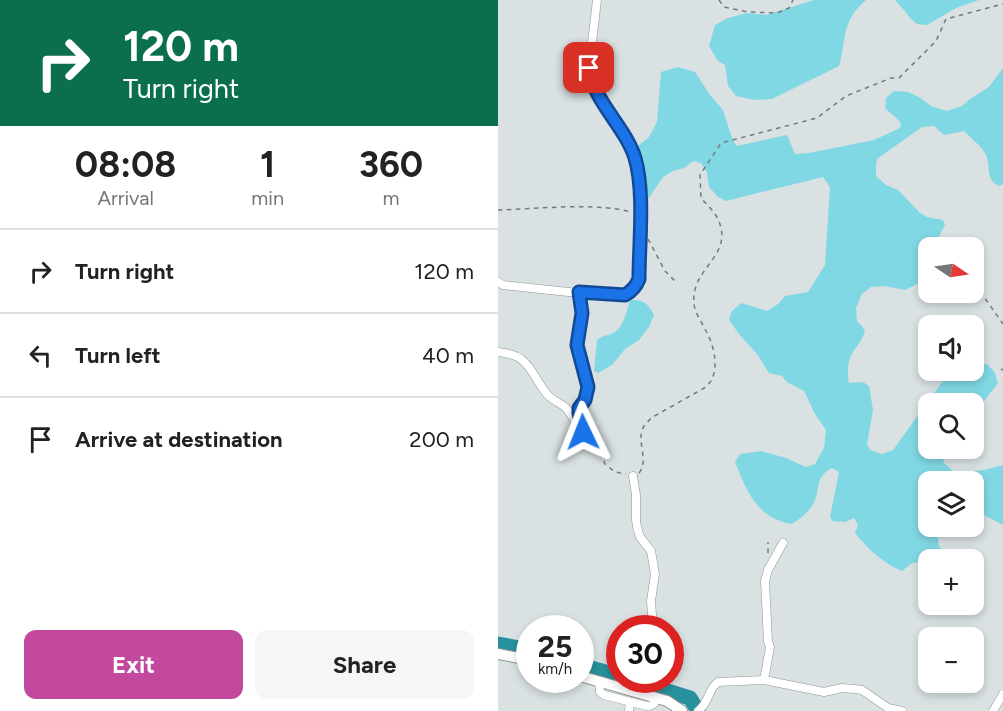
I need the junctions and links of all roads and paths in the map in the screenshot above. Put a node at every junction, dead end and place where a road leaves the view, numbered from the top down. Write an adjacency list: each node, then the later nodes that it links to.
1 (597, 0): 10 (street)
2 (719, 0): 3 (path)
3 (793, 0)
4 (1003, 4): 15 (path)
5 (498, 210): 6 (path)
6 (632, 212)
7 (647, 236): 9 (path)
8 (498, 282): 10 (street)
9 (677, 283)
10 (579, 292): 14 (street)
11 (984, 297): 12 (path)
12 (1003, 324)
13 (498, 352): 14 (street)
14 (583, 432): 15 (path)
15 (633, 476): 17 (street)
16 (783, 543): 21 (street)
17 (652, 615)
18 (498, 654): 19 (street)
19 (516, 657)
20 (594, 680): 22 (street)
21 (764, 680): 30 (street); 31 (street)
22 (599, 682): 23 (street); 27 (street)
23 (606, 683)
24 (647, 693): 26 (street)
25 (1003, 694): 32 (street)
26 (658, 698): 27 (street); 29 (street)
27 (630, 702): 28 (street)
28 (629, 711)
29 (682, 711)
30 (698, 711)
31 (902, 711)
32 (993, 711)

